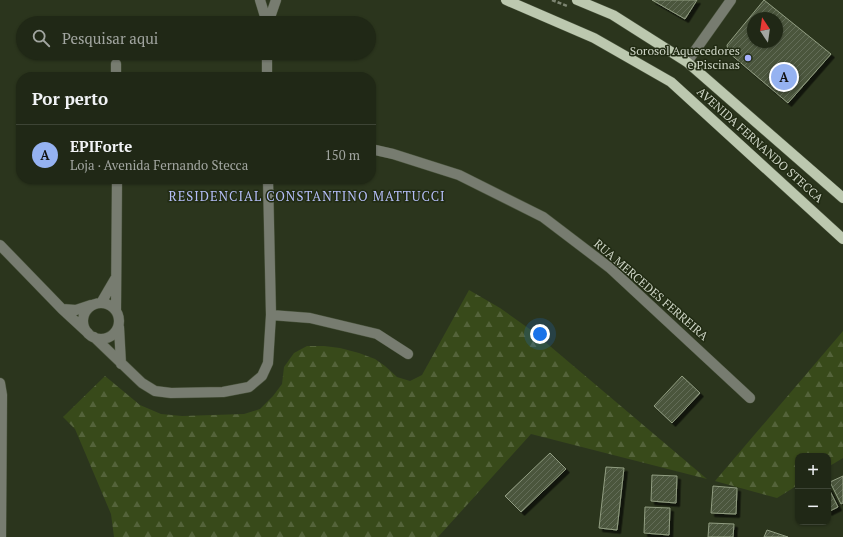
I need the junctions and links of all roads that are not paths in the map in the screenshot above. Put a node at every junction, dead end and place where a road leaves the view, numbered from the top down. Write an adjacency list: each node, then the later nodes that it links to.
1 (260, 0): 6 (street)
2 (276, 0): 7 (street)
3 (506, 0): 17 (main road, AVENIDA FERNANDO STECCA)
4 (577, 0): 9 (main road, AVENIDA FERNANDO STECCA)
5 (731, 0): 9 (street)
6 (265, 16)
7 (270, 16)
8 (267, 60): 12 (street)
9 (687, 62): 16 (main road, AVENIDA FERNANDO STECCA)
10 (116, 64): 11 (street)
11 (116, 72)
12 (267, 72)
13 (376, 150): 29 (street, RUA MERCEDES FERREIRA)
14 (117, 184): 19 (street)
15 (268, 184): 23 (street)
16 (843, 198)
17 (843, 239)
18 (0, 245): 21 (street)
19 (117, 276): 20 (street); 22 (street)
20 (97, 304): 21 (street); 22 (street); 25 (street)
21 (62, 310): 25 (street)
22 (116, 310): 24 (street)
23 (271, 315): 26 (street); 27 (street)
24 (119, 326): 25 (street); 27 (street)
25 (91, 335): 27 (street)
26 (408, 354)
27 (122, 364)
28 (0, 383): 30 (street)
29 (750, 398)
30 (1, 537)

